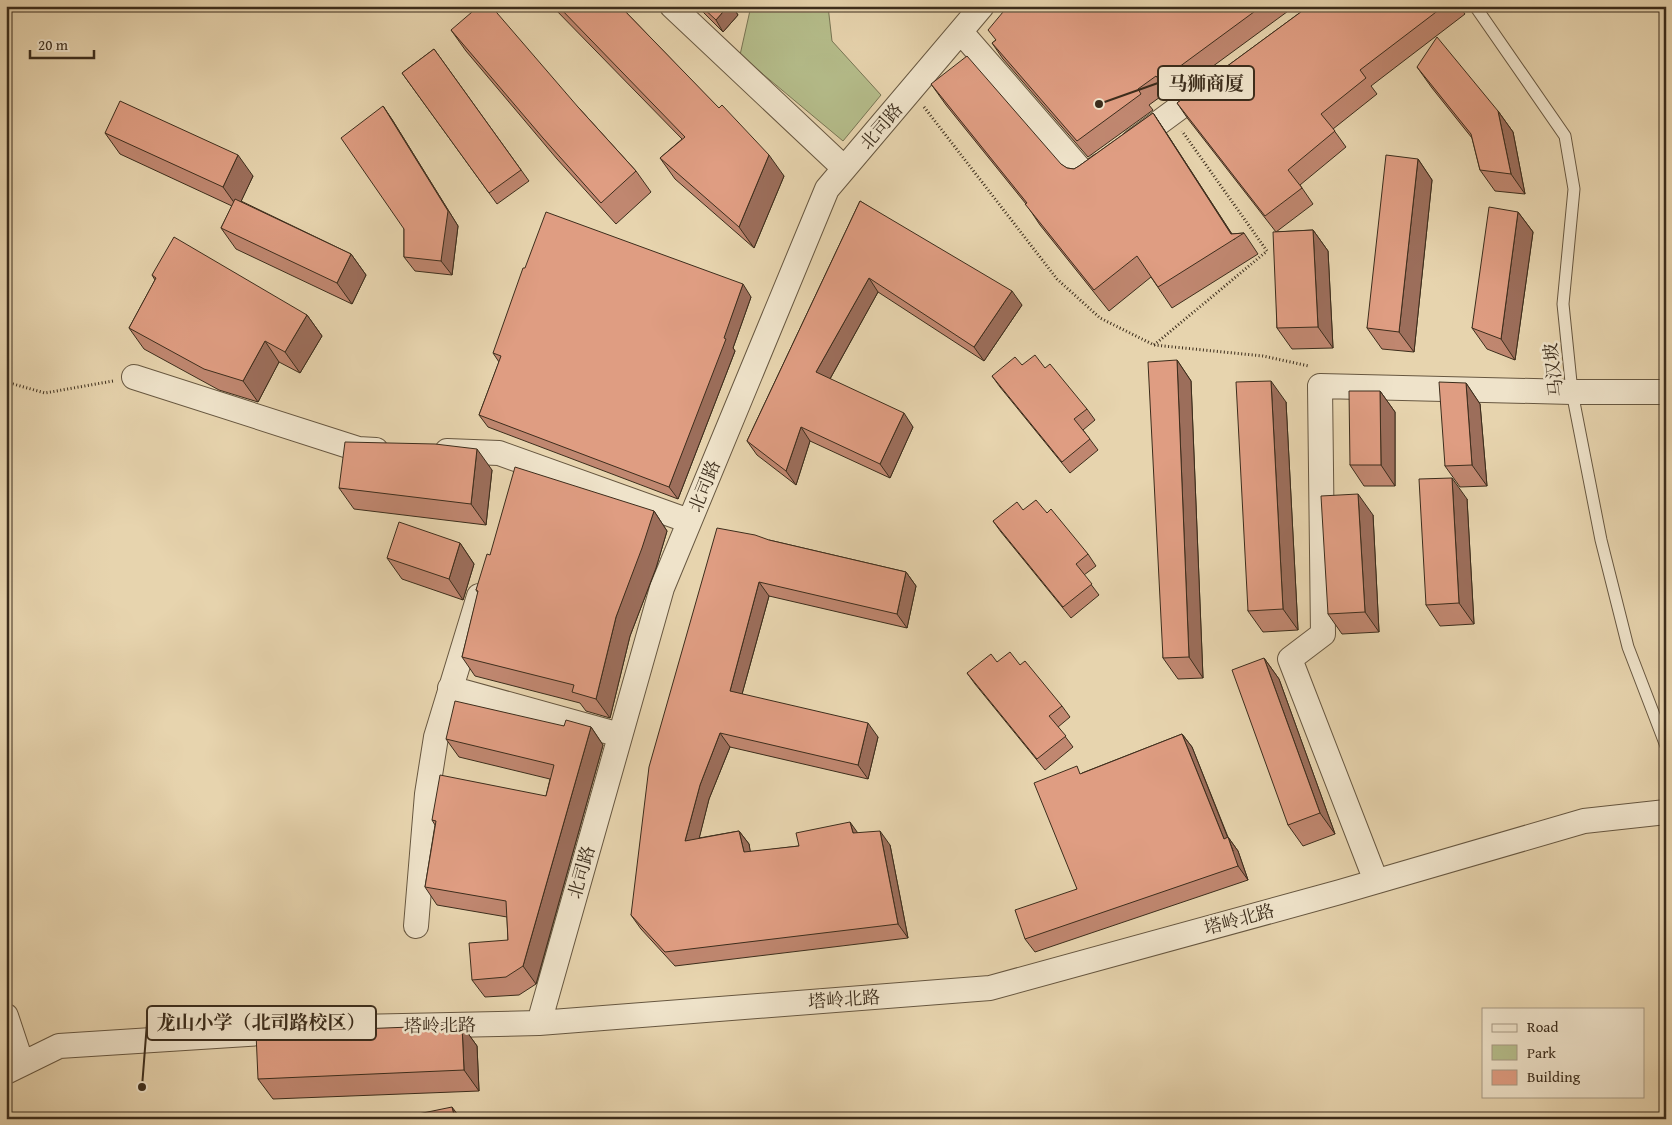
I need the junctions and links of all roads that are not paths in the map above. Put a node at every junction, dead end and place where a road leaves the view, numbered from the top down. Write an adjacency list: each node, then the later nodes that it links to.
1 (672, 6): 6 (street)
2 (982, 6): 4 (street, 北司路)
3 (1475, 6): 8 (lane, 马汉坡)
4 (961, 32): 5 (street); 6 (street, 北司路)
5 (1225, 74)
6 (844, 168): 12 (street, 北司路)
7 (134, 377): 10 (street)
8 (1572, 392): 9 (street); 16 (lane, 马汉坡); 18 (street)
9 (1666, 392)
10 (396, 450)
11 (424, 451): 12 (street)
12 (689, 521): 15 (street, 北司路)
13 (485, 575): 14 (street)
14 (450, 688): 15 (street); 19 (street)
15 (620, 735): 21 (street, 北司路)
16 (1666, 746)
17 (1666, 812): 18 (street, 塔岭北路)
18 (1376, 881): 21 (street, 塔岭北路)
19 (416, 926)
20 (6, 1016): 22 (street)
21 (539, 1023): 22 (street, 塔岭北路)
22 (14, 1068)

